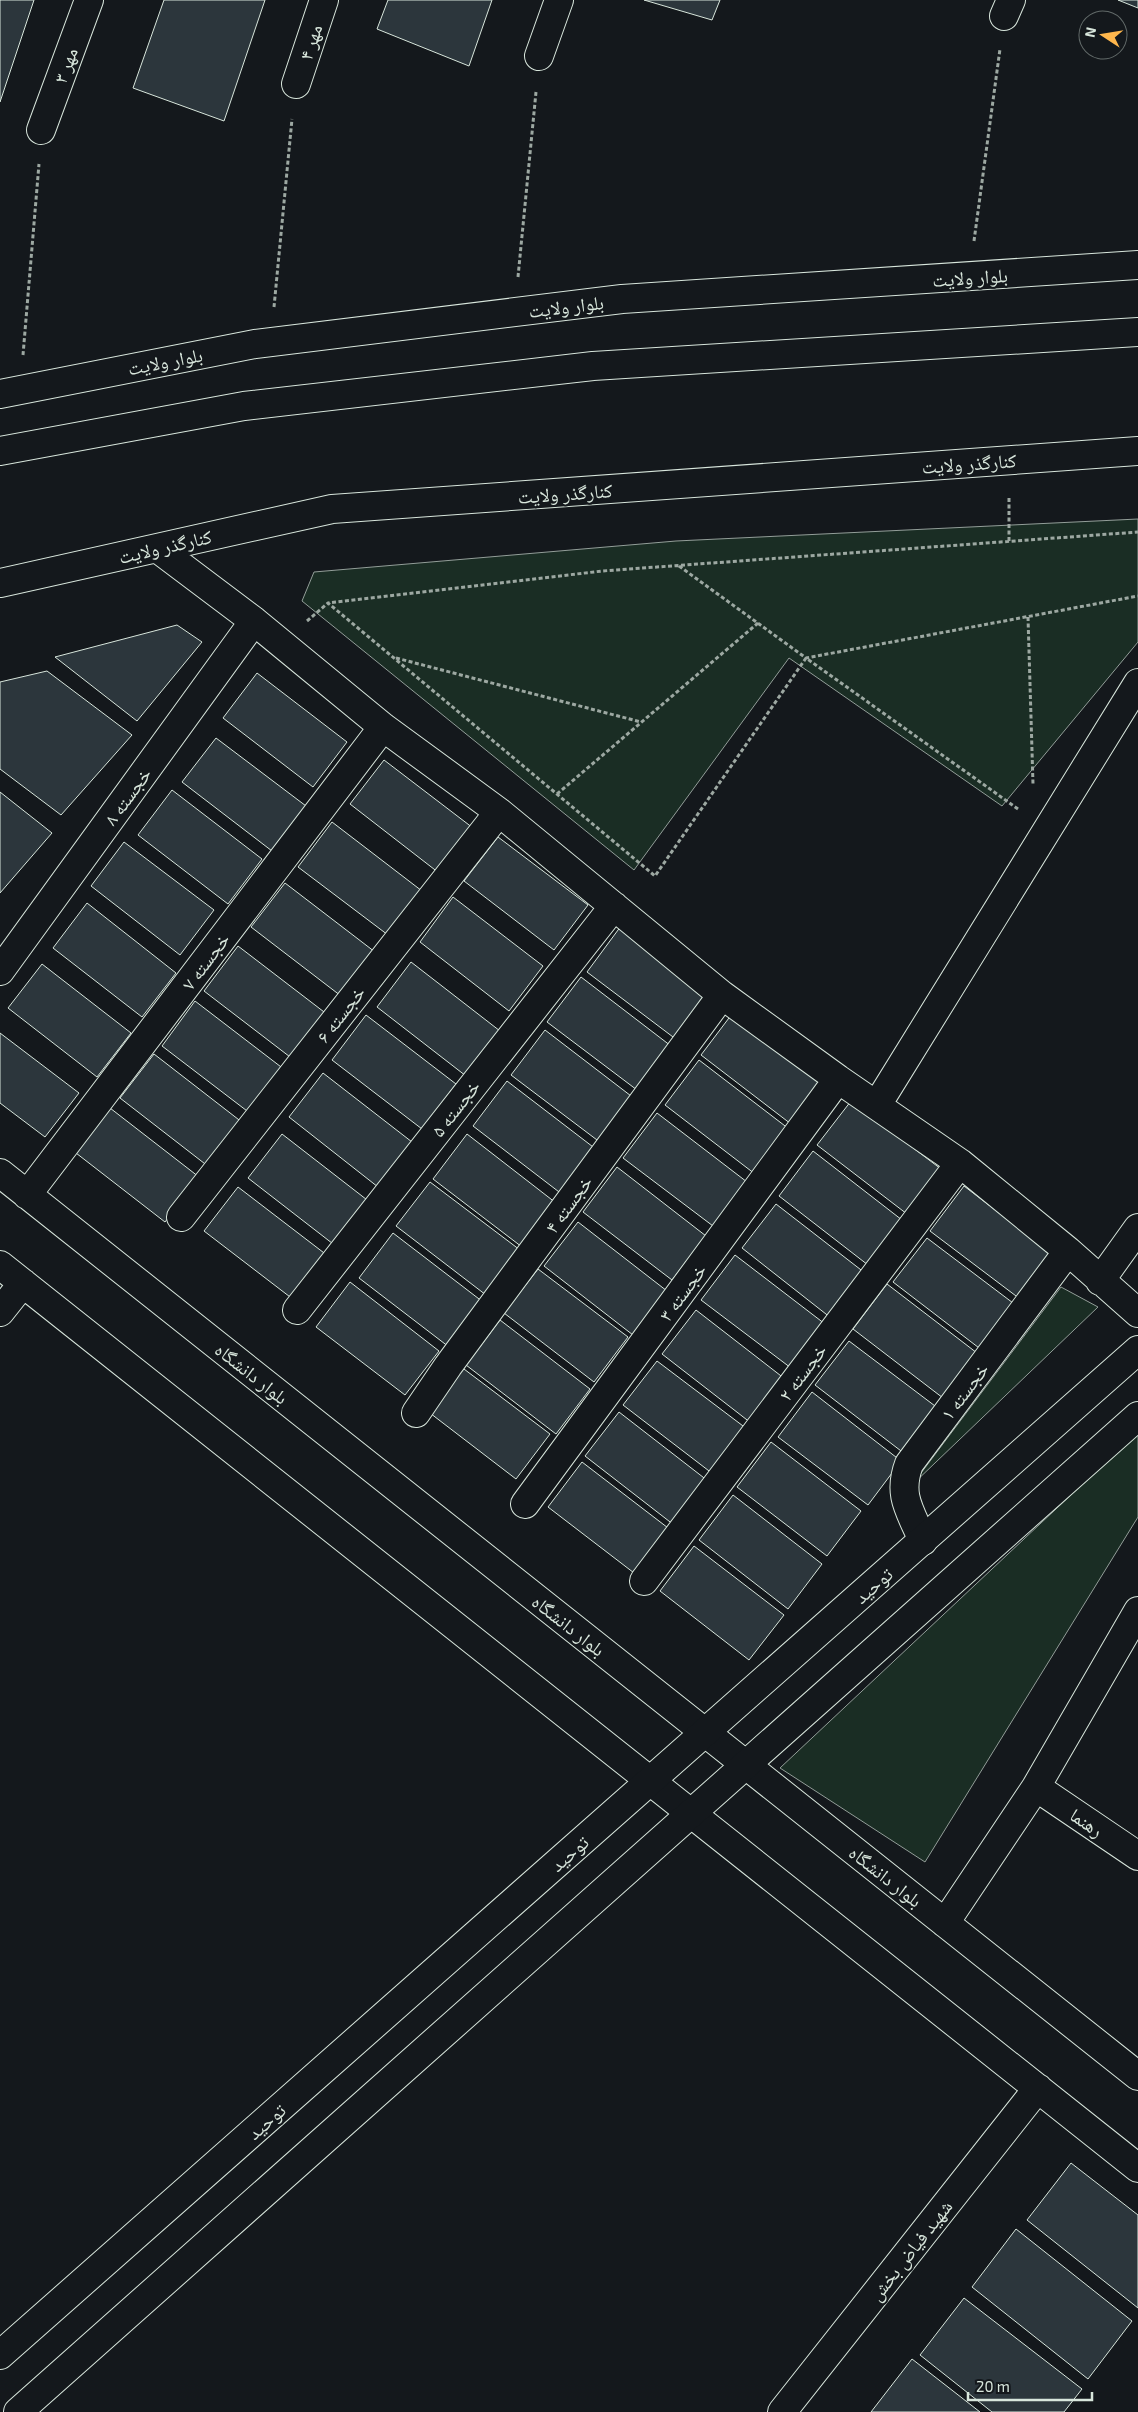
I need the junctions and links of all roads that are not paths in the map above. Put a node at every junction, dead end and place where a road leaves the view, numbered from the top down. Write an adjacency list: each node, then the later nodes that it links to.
1 (89, 0): 6 (street, مهر ۳)
2 (324, 0): 5 (street, مهر ۴)
3 (559, 0): 4 (street)
4 (539, 56)
5 (296, 84)
6 (41, 130)
7 (1138, 266): 9 (street, بلوار ولایت)
8 (1138, 332): 10 (street)
9 (10, 392)
10 (0, 451)
11 (1138, 451): 12 (street, کنارگذر ولایت)
12 (156, 548): 13 (street, کنارگذر ولایت); 14 (street)
13 (0, 583)
14 (254, 621): 16 (street); 19 (street, خجسته ۸)
15 (1138, 683): 22 (street)
16 (383, 726): 17 (street); 25 (street, خجسته ۷)
17 (499, 812): 18 (street); 26 (street, خجسته ۶)
18 (614, 906): 20 (street); 32 (street, خجسته ۵)
19 (0, 971)
20 (722, 995): 21 (street); 36 (street, خجسته ۴)
21 (838, 1079): 22 (street); 38 (street, خجسته ۳)
22 (877, 1105): 23 (street)
23 (960, 1163): 28 (street); 40 (street, خجسته ۲)
24 (0, 1173): 25 (street, بلوار دانشگاه)
25 (28, 1195): 42 (street, بلوار دانشگاه)
26 (180, 1217)
27 (1138, 1228): 30 (street)
28 (1068, 1252): 30 (street); 39 (street, خجسته ۱)
29 (0, 1265): 31 (street)
30 (1100, 1281): 34 (street)
31 (23, 1283): 33 (street); 44 (street)
32 (297, 1310)
33 (0, 1312)
34 (1138, 1313)
35 (1138, 1350): 39 (street, توحید)
36 (416, 1413)
37 (1138, 1416): 43 (street)
38 (525, 1504)
39 (923, 1541): 42 (street, توحید)
40 (644, 1581)
41 (1138, 1611): 45 (street)
42 (705, 1733): 43 (street, بلوار دانشگاه); 44 (street, توحید)
43 (746, 1765): 46 (street); 48 (street, بلوار دانشگاه)
44 (651, 1781): 46 (street); 52 (street, توحید)
45 (1036, 1787): 47 (street, رهنما); 48 (street)
46 (692, 1814): 50 (street); 53 (street)
47 (1138, 1856)
48 (945, 1923): 49 (street, بلوار دانشگاه)
49 (1138, 2076)
50 (1038, 2088): 51 (street); 54 (street, شهید فیاض بخش)
51 (1138, 2168)
52 (0, 2355)
53 (18, 2412)
54 (782, 2412)

